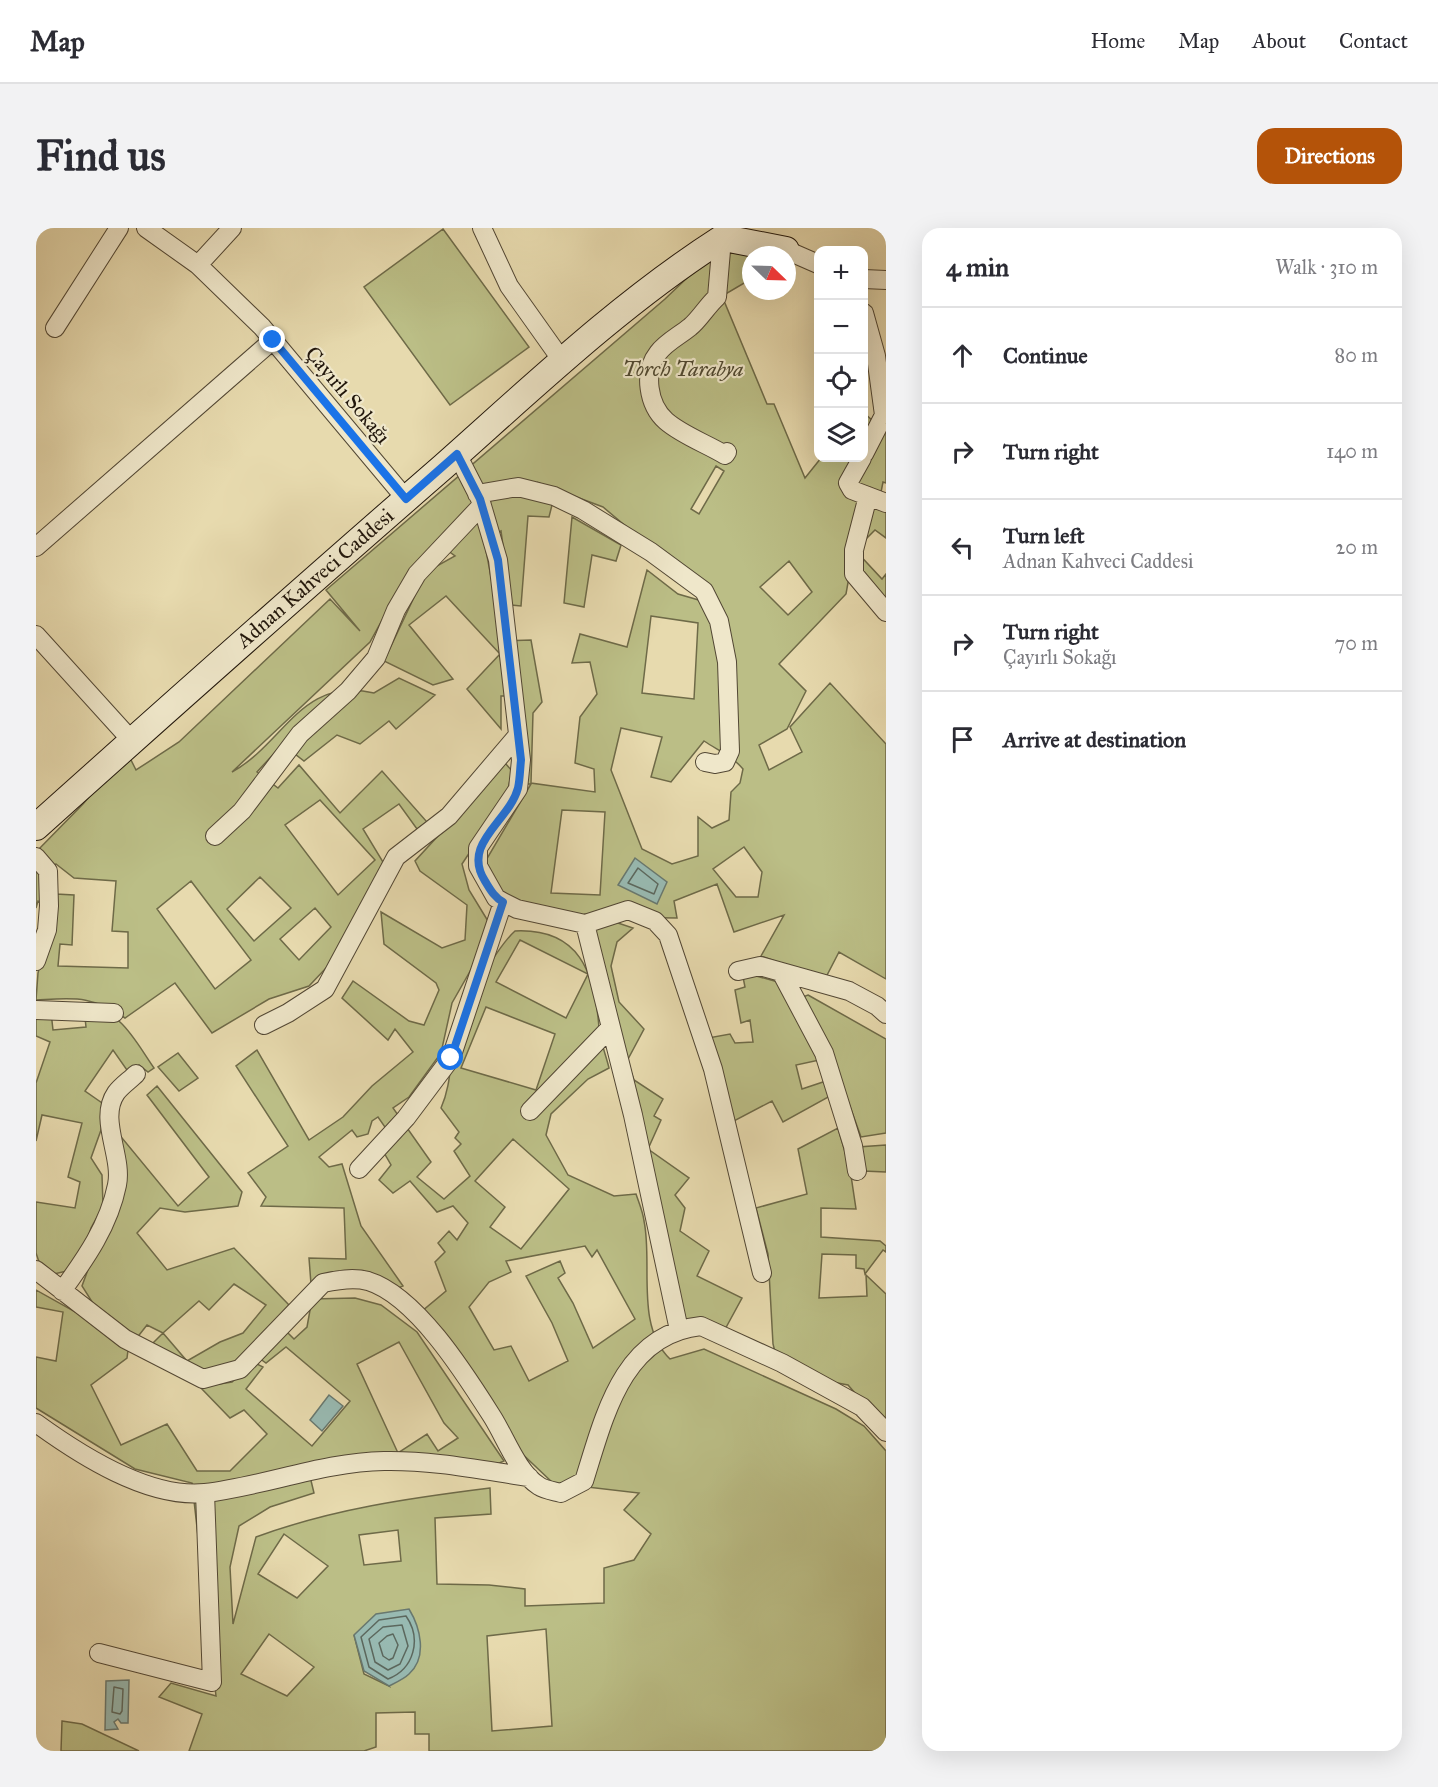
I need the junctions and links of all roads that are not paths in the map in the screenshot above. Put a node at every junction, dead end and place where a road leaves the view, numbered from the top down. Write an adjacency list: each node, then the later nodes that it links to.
1 (119, 228): 15 (street)
2 (146, 228): 11 (street, Çayırlı Sokağı)
3 (232, 228): 11 (street)
4 (482, 228): 17 (street)
5 (757, 228): 8 (main road)
6 (718, 234): 7 (main road); 17 (main road, Adnan Kahveci Caddesi); 20 (street)
7 (769, 246)
8 (781, 246)
9 (796, 254): 10 (street)
10 (814, 262)
11 (198, 265): 16 (street, Çayırlı Sokağı)
12 (868, 279): 13 (street)
13 (886, 280)
14 (868, 327): 18 (street)
15 (55, 328)
16 (273, 340): 24 (street, Çayırlı Sokağı); 27 (street)
17 (562, 362): 21 (main road, Adnan Kahveci Caddesi)
18 (885, 415): 19 (street)
19 (868, 447)
20 (726, 452)
21 (457, 454): 24 (main road, Adnan Kahveci Caddesi); 25 (street)
22 (860, 462): 23 (street)
23 (868, 496): 26 (street); 28 (street)
24 (406, 499): 31 (main road, Adnan Kahveci Caddesi)
25 (479, 500): 30 (street); 32 (street); 34 (street)
26 (886, 503)
27 (36, 547)
28 (886, 612)
29 (36, 635): 31 (street)
30 (518, 735): 36 (street); 44 (street)
31 (132, 741): 33 (main road, Adnan Kahveci Caddesi)
32 (705, 762)
33 (36, 827)
34 (215, 837)
35 (36, 856): 38 (street)
36 (503, 902): 37 (street); 48 (street)
37 (585, 924): 45 (street); 51 (street)
38 (36, 961)
39 (738, 971): 40 (street)
40 (781, 972): 43 (street); 49 (street)
41 (36, 1010): 42 (street)
42 (114, 1013)
43 (886, 1014)
44 (264, 1025)
45 (611, 1027): 47 (street); 53 (street)
46 (136, 1074): 52 (street)
47 (530, 1111)
48 (359, 1169)
49 (857, 1171)
50 (36, 1270): 52 (street)
51 (762, 1273)
52 (62, 1291): 56 (street)
53 (679, 1330): 55 (street); 56 (street)
54 (36, 1423): 57 (street)
55 (886, 1432)
56 (529, 1477): 57 (street)
57 (205, 1493): 58 (street)
58 (99, 1653)

